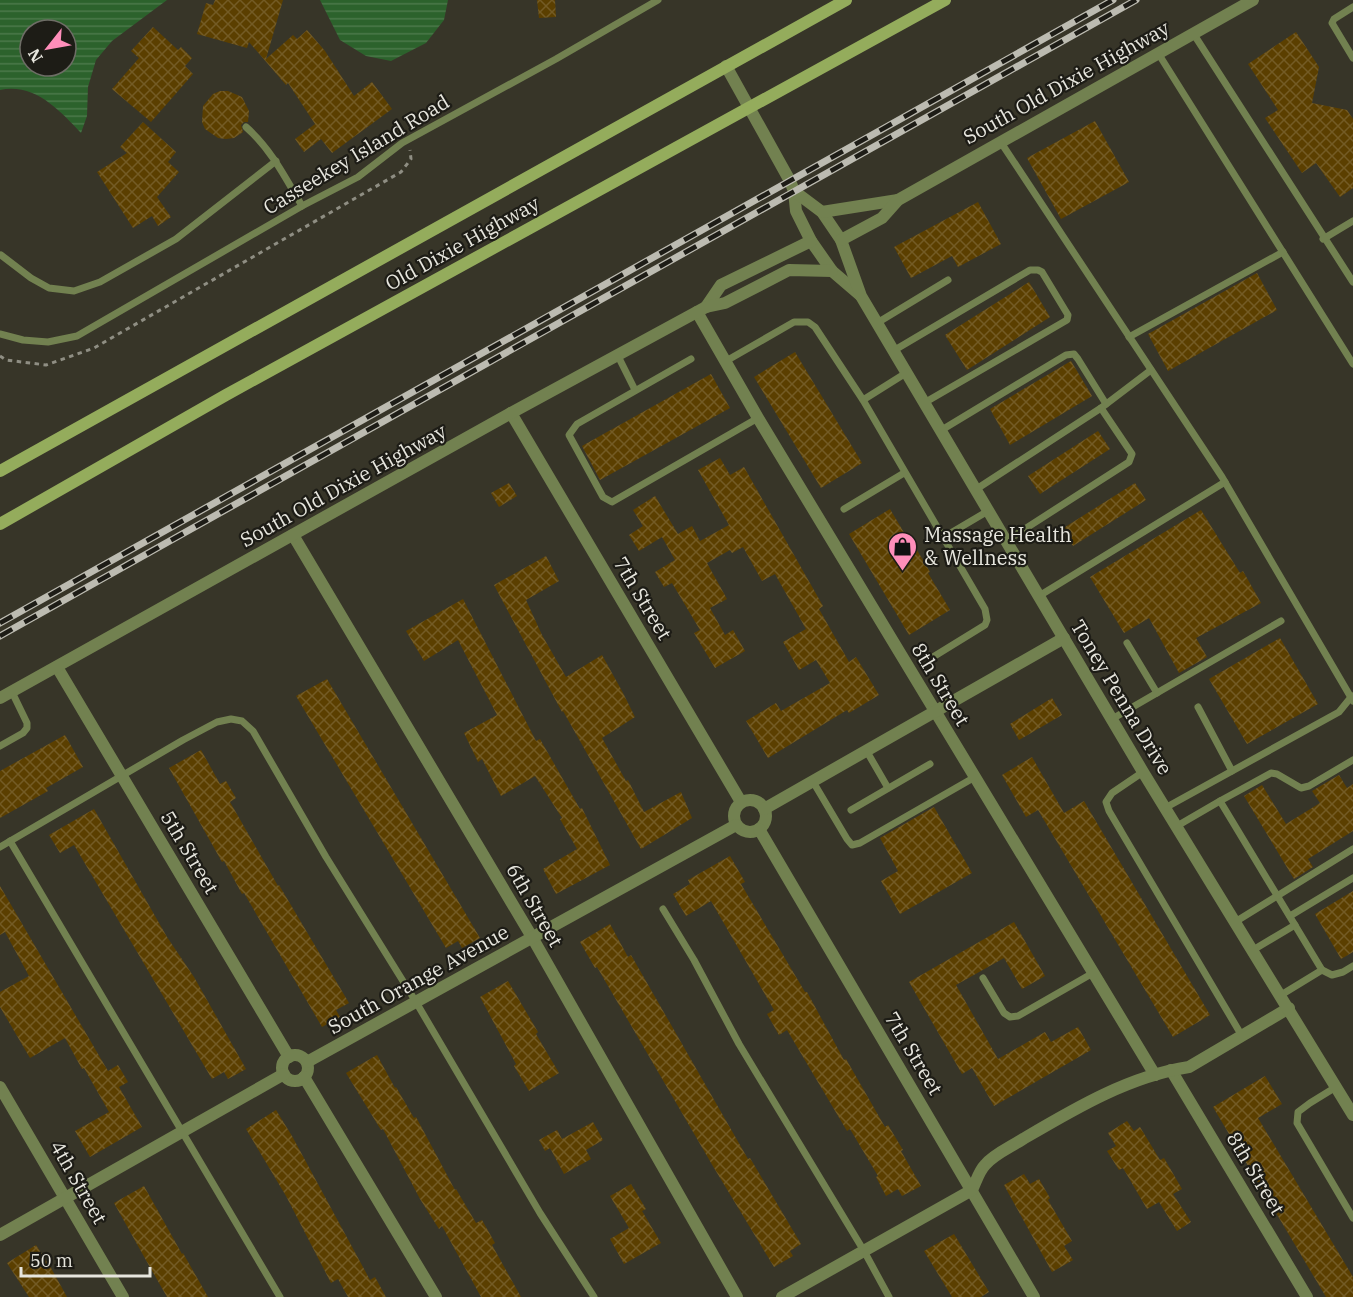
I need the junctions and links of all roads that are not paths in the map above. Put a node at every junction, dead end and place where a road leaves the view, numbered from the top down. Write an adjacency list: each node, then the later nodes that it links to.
1 (658, 0): 16 (lane, Casseekey Island Road)
2 (846, 0): 9 (main road, Old Dixie Highway)
3 (945, 0): 10 (main road, Old Dixie Highway)
4 (1253, 0): 6 (street, South Old Dixie Highway)
5 (1353, 7): 8 (lane)
6 (1193, 33): 7 (street, South Old Dixie Highway); 19 (lane)
7 (1158, 53): 12 (street, South Old Dixie Highway); 22 (lane)
8 (1353, 58)
9 (726, 66): 10 (street, Toney Penna Drive); 46 (main road, Old Dixie Highway)
10 (750, 108): 14 (street, Toney Penna Drive); 52 (main road, Old Dixie Highway)
11 (246, 127): 13 (lane)
12 (1000, 141): 15 (street, South Old Dixie Highway); 31 (lane)
13 (276, 161): 16 (lane); 23 (lane)
14 (794, 191): 17 (street, Toney Penna Drive); 21 (street, Toney Penna Drive)
15 (898, 200): 17 (street, South Old Dixie Highway); 20 (street, South Old Dixie Highway)
16 (302, 206): 30 (lane, Casseekey Island Road)
17 (822, 212): 20 (street, Toney Penna Drive)
18 (1353, 221): 19 (lane)
19 (1323, 239): 26 (lane)
20 (841, 240): 27 (street, Toney Penna Drive)
21 (811, 241): 24 (street, Toney Penna Drive); 28 (street, South Old Dixie Highway)
22 (1283, 252): 31 (lane); 36 (lane)
23 (1, 255)
24 (832, 271): 27 (street, Toney Penna Drive); 28 (street, South Old Dixie Highway)
25 (948, 280): 29 (lane)
26 (1353, 282)
27 (861, 296): 29 (street, Toney Penna Drive)
28 (701, 310): 33 (street, South Old Dixie Highway); 35 (street, 8th Street)
29 (877, 323): 32 (street, Toney Penna Drive)
30 (0, 334)
31 (1130, 337): 37 (lane)
32 (893, 351): 38 (street, Toney Penna Drive); 41 (lane)
33 (618, 356): 39 (lane); 43 (street, South Old Dixie Highway)
34 (691, 359): 39 (lane)
35 (726, 361): 40 (lane); 44 (street, 8th Street)
36 (1353, 364)
37 (1151, 369): 42 (lane); 48 (lane)
38 (906, 374): 40 (lane); 41 (street, Toney Penna Drive)
39 (635, 390): 44 (lane)
40 (863, 400): 47 (lane)
41 (924, 403): 45 (street, Toney Penna Drive)
42 (1104, 406): 45 (lane); 49 (lane); 55 (lane)
43 (512, 413): 53 (street, South Old Dixie Highway); 80 (street, 7th Street)
44 (758, 418): 67 (street, 8th Street)
45 (940, 430): 49 (street, Toney Penna Drive)
46 (0, 471)
47 (904, 473): 50 (lane); 54 (lane)
48 (1225, 482): 56 (lane); 65 (lane)
49 (975, 490): 51 (street, Toney Penna Drive)
50 (844, 509)
51 (988, 511): 54 (lane); 55 (street, Toney Penna Drive)
52 (0, 524)
53 (293, 535): 61 (street, South Old Dixie Highway); 96 (street, 6th Street)
54 (944, 537): 60 (lane)
55 (1006, 542): 56 (street, Toney Penna Drive)
56 (1039, 596): 58 (street, Toney Penna Drive)
57 (1281, 621): 63 (lane)
58 (1064, 638): 67 (street); 68 (street, Toney Penna Drive)
59 (1127, 643): 63 (lane)
60 (933, 657)
61 (57, 667): 62 (street, South Old Dixie Highway); 75 (street, 5th Street)
62 (12, 692): 64 (street, South Old Dixie Highway); 69 (lane)
63 (1157, 693): 68 (lane)
64 (0, 698)
65 (1352, 698): 73 (lane)
66 (1198, 707): 73 (lane)
67 (935, 711): 70 (street); 76 (street, 8th Street)
68 (1112, 719): 74 (street, Toney Penna Drive)
69 (0, 746)
70 (866, 750): 77 (street); 78 (lane)
71 (1353, 760): 79 (lane)
72 (930, 764): 78 (lane)
73 (1232, 771): 81 (lane)
74 (1143, 772): 81 (street, Toney Penna Drive); 105 (lane)
75 (122, 776): 87 (lane); 103 (lane); 106 (street, 5th Street)
76 (975, 777): 77 (lane); 100 (street, 8th Street)
77 (812, 780): 82 (street)
78 (888, 788): 83 (lane)
79 (1220, 801): 85 (lane); 91 (lane)
80 (741, 802): 82 (street); 84 (street)
81 (1165, 808): 85 (street, Toney Penna Drive)
82 (764, 809): 86 (street)
83 (851, 810)
84 (736, 825): 86 (street); 96 (street, South Orange Avenue)
85 (1177, 826): 94 (street, Toney Penna Drive)
86 (759, 829): 116 (street, 7th Street)
87 (10, 841): 88 (lane); 115 (lane)
88 (0, 847)
89 (1353, 849): 91 (lane)
90 (1353, 878): 93 (lane)
91 (1278, 896): 93 (lane); 94 (lane)
92 (663, 909): 120 (lane)
93 (1290, 916): 95 (lane)
94 (1235, 922): 97 (street, Toney Penna Drive)
95 (1295, 925): 97 (lane); 99 (lane)
96 (532, 937): 103 (street, South Orange Avenue); 125 (street, 6th Street)
97 (1253, 950): 102 (street, Toney Penna Drive)
98 (1353, 966): 99 (lane)
99 (1322, 970): 102 (lane)
100 (1093, 973): 101 (lane); 110 (street, 8th Street)
101 (983, 978)
102 (1281, 995): 104 (street, Toney Penna Drive)
103 (416, 1002): 107 (street, South Orange Avenue); 124 (lane)
104 (1289, 1008): 105 (street); 113 (street, Toney Penna Drive)
105 (1242, 1036): 108 (street)
106 (289, 1057): 107 (street); 109 (street)
107 (307, 1062): 111 (street)
108 (1171, 1070): 110 (street); 129 (street, 8th Street)
109 (284, 1074): 111 (street); 115 (street)
110 (1155, 1075): 116 (street)
111 (304, 1077): 123 (street)
112 (0, 1087): 117 (street, 4th Street)
113 (1336, 1087): 114 (street, Toney Penna Drive); 118 (lane)
114 (1353, 1115)
115 (182, 1133): 117 (street); 122 (lane)
116 (972, 1190): 120 (street); 128 (street, 7th Street)
117 (66, 1198): 119 (street); 121 (street, 4th Street)
118 (1353, 1218)
119 (0, 1235)
120 (864, 1251): 126 (street); 127 (lane)
121 (123, 1297)
122 (280, 1297)
123 (436, 1297)
124 (594, 1297)
125 (737, 1297)
126 (782, 1297)
127 (889, 1297)
128 (1034, 1297)
129 (1307, 1297)

